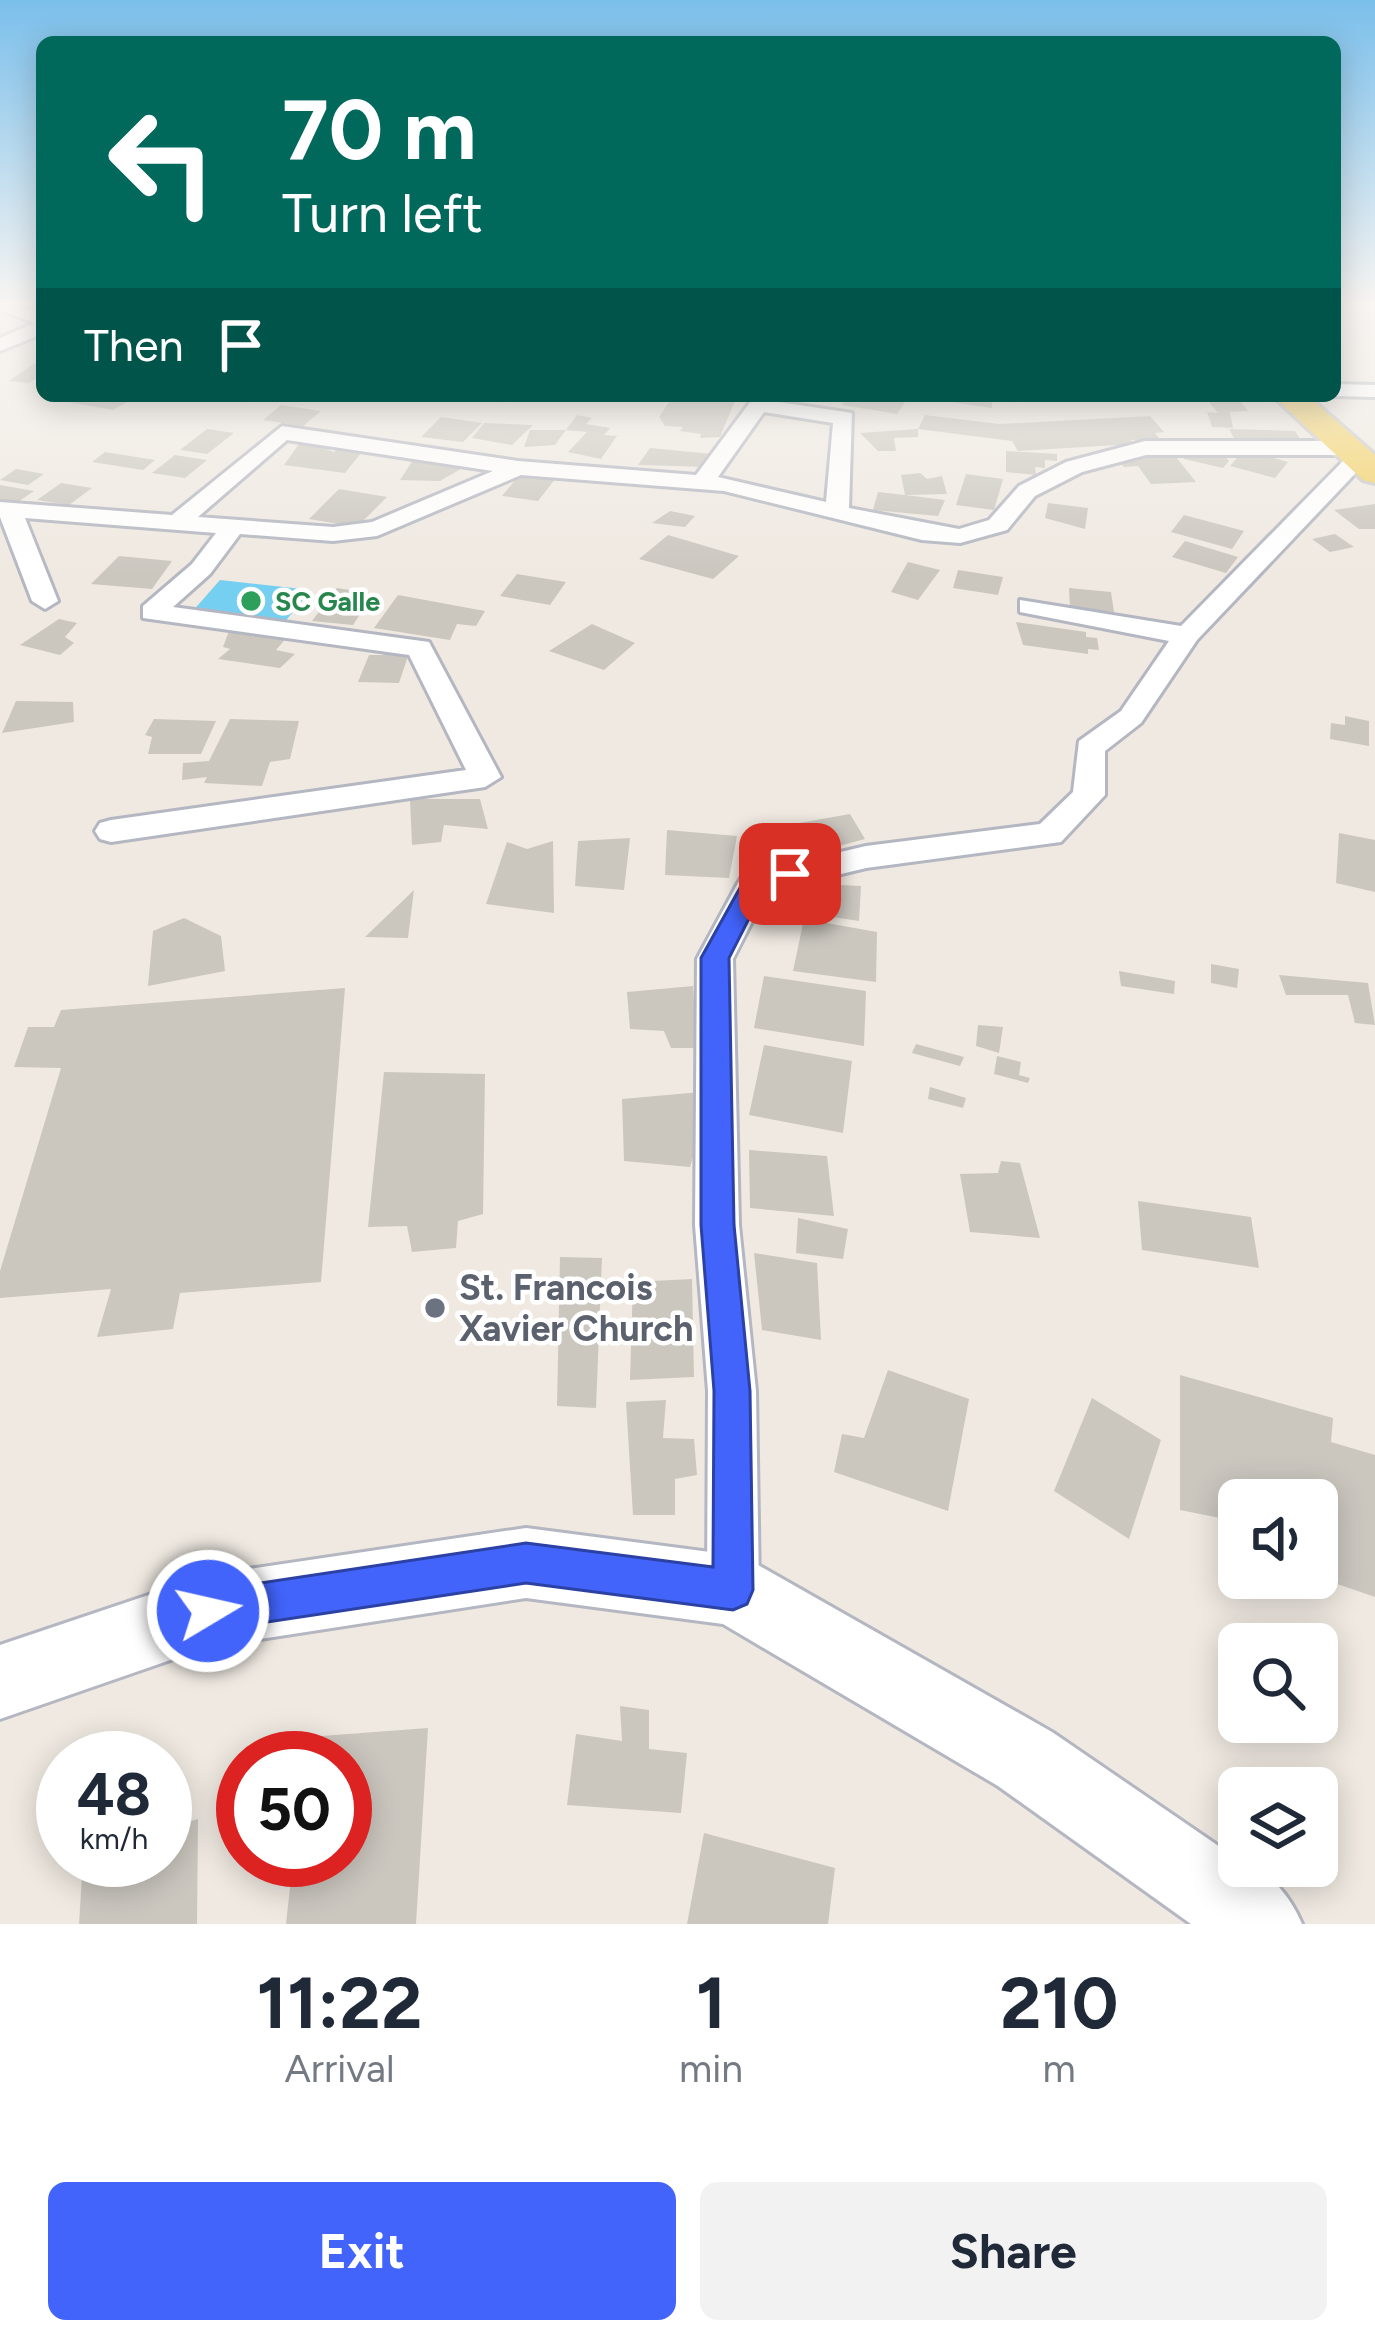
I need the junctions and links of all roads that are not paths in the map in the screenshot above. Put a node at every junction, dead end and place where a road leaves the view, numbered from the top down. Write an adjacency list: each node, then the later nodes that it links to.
1 (1296, 402): 2 (main road)
2 (1359, 460): 6 (street); 11 (street)
3 (518, 468): 4 (street); 7 (street); 8 (street)
4 (702, 483): 6 (street); 6 (street)
5 (5, 509): 7 (street); 9 (street)
6 (837, 512)
7 (181, 519): 8 (street)
8 (235, 525): 12 (street)
9 (45, 601)
10 (1029, 606): 11 (street)
11 (1187, 635): 13 (street)
12 (111, 831)
13 (733, 1590): 14 (main road); 15 (main road)
14 (0, 1682)
15 (1262, 1924)

